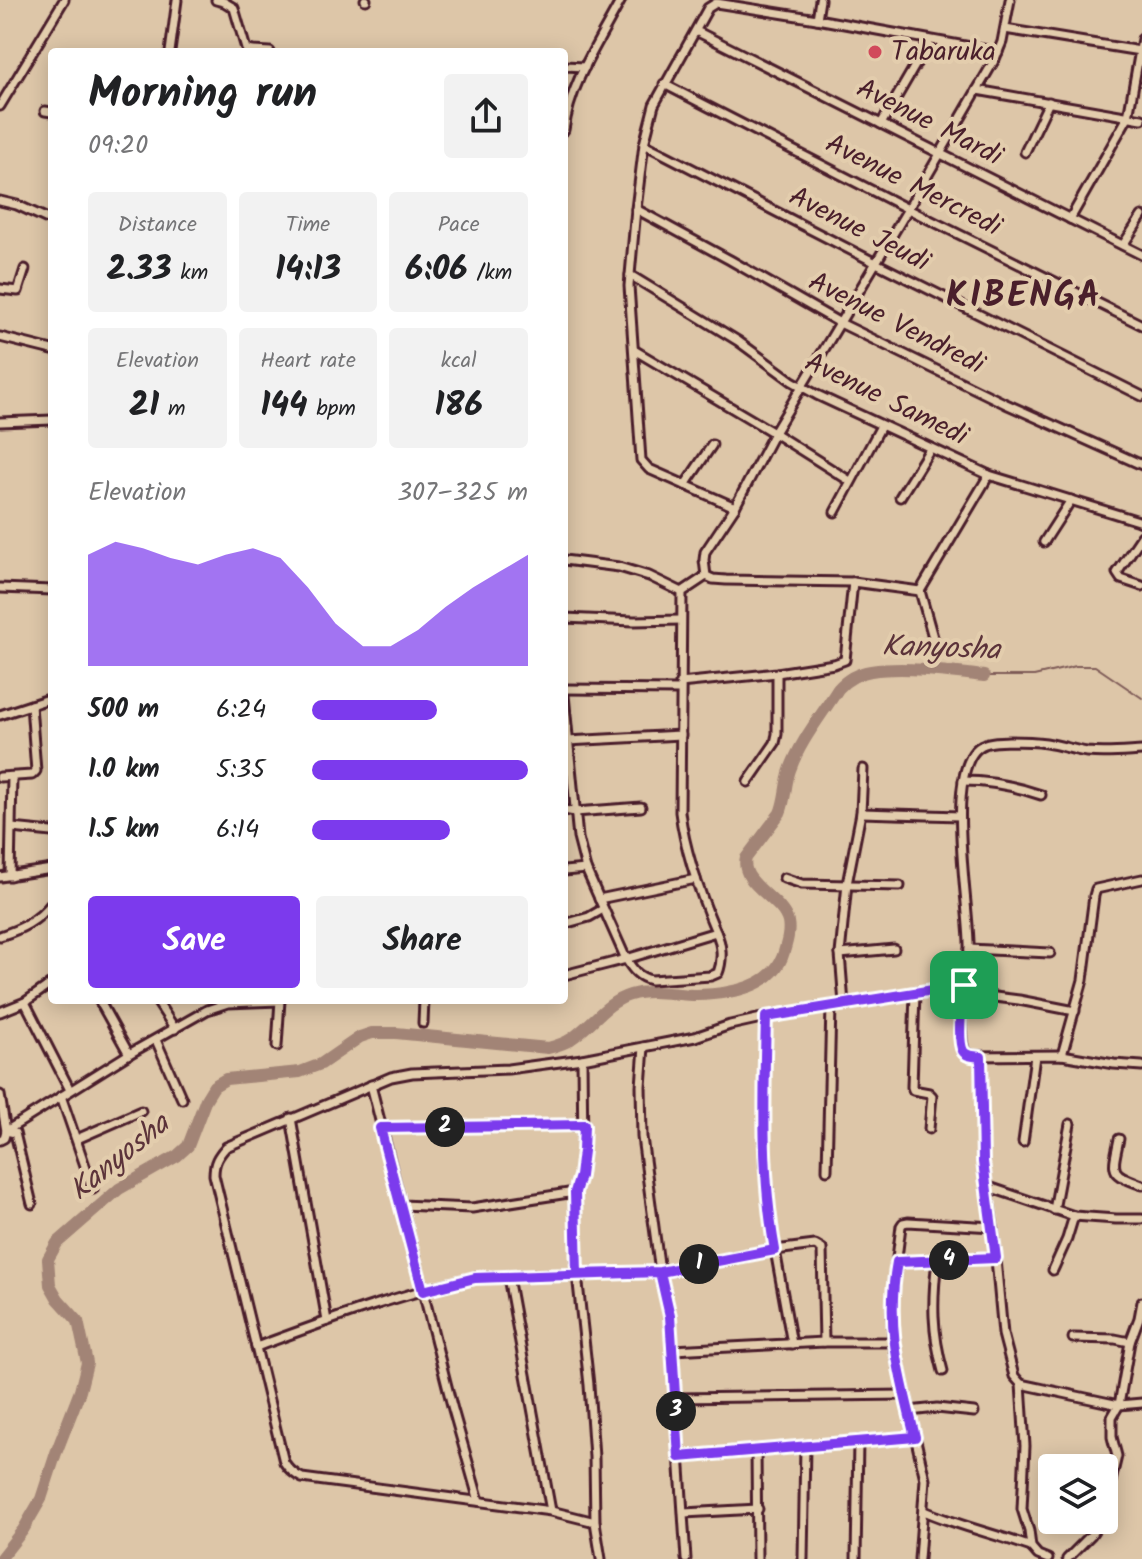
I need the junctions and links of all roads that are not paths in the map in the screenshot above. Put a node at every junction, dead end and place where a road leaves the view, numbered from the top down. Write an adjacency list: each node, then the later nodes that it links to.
1 (64, 0): 22 (street)
2 (177, 0): 13 (street)
3 (216, 0): 14 (street)
4 (608, 0): 7 (street)
5 (820, 0): 8 (street)
6 (1010, 0): 9 (street)
7 (620, 2): 18 (street)
8 (817, 19): 10 (street); 12 (street)
9 (1005, 29): 15 (street); 16 (street)
10 (696, 31): 19 (street); 26 (street, Avenue Mardi)
11 (1142, 39): 15 (street)
12 (930, 40): 16 (street); 26 (street)
13 (171, 48)
14 (246, 48)
15 (1140, 51): 24 (street)
16 (998, 52): 20 (street)
17 (568, 66): 18 (street)
18 (585, 67): 23 (street)
19 (664, 84): 27 (street); 32 (street, Avenue Mercredi)
20 (977, 90): 21 (street); 29 (street)
21 (1049, 102): 24 (street); 28 (street)
22 (0, 106)
23 (568, 111)
24 (1128, 117): 25 (street); 35 (street)
25 (1142, 119)
26 (881, 124): 29 (street, Avenue Mardi)
27 (644, 144): 31 (street); 38 (street, Avenue Jeudi)
28 (1025, 152)
29 (941, 154): 32 (street); 35 (street, Avenue Mardi)
30 (0, 201): 34 (street)
31 (636, 209): 40 (street); 42 (street, Avenue Vendredi)
32 (908, 209): 38 (street); 43 (street, Avenue Mercredi)
33 (1142, 216): 36 (street)
34 (48, 219)
35 (1070, 219): 36 (street, Avenue Mardi)
36 (1123, 245): 37 (street, Avenue Mardi)
37 (1142, 255)
38 (876, 263): 42 (street); 48 (street, Avenue Jeudi)
39 (25, 269): 41 (street)
40 (630, 275): 46 (street); 47 (street, Avenue Samedi)
41 (0, 289)
42 (840, 323): 47 (street); 55 (street, Avenue Vendredi)
43 (1142, 325)
44 (0, 337): 45 (street)
45 (48, 349)
46 (634, 350): 52 (street); 58 (street)
47 (802, 387): 51 (street, Avenue Samedi); 52 (street)
48 (1142, 396)
49 (48, 420): 50 (street)
50 (0, 422)
51 (881, 426): 54 (street, Avenue Samedi); 57 (street)
52 (774, 433): 57 (street); 61 (street)
53 (712, 445): 58 (street)
54 (930, 449): 56 (street, Avenue Samedi); 59 (street)
55 (1142, 465)
56 (989, 475): 60 (street, Avenue Samedi); 72 (street)
57 (850, 481): 62 (street)
58 (685, 485): 61 (street)
59 (900, 497)
60 (1071, 500): 63 (street, Avenue Samedi); 65 (street)
61 (735, 507): 67 (street)
62 (835, 512)
63 (1142, 522)
64 (1142, 536): 69 (street)
65 (1044, 542)
66 (568, 561): 73 (street)
67 (706, 576): 68 (street); 73 (street)
68 (853, 582): 72 (street); 77 (street)
69 (1142, 586)
70 (0, 588): 71 (street)
71 (48, 590)
72 (920, 591): 76 (street)
73 (682, 592): 75 (street)
74 (568, 618): 75 (street)
75 (681, 620): 78 (street)
76 (936, 648)
77 (777, 673): 78 (street); 91 (street)
78 (680, 687): 79 (street); 83 (street)
79 (568, 692)
80 (48, 699): 81 (street)
81 (31, 705): 82 (street); 89 (street)
82 (0, 715)
83 (681, 735): 84 (street); 106 (street)
84 (568, 737)
85 (1142, 751): 90 (street)
86 (568, 754): 95 (street)
87 (863, 769): 96 (street)
88 (0, 777): 89 (street)
89 (12, 777): 98 (street)
90 (963, 781): 92 (street); 97 (street)
91 (748, 782)
92 (1041, 795)
93 (641, 807): 95 (street)
94 (568, 811): 95 (street)
95 (575, 812): 100 (street)
96 (861, 813): 97 (street); 108 (street)
97 (960, 816): 117 (street)
98 (12, 828): 99 (street); 103 (street)
99 (48, 832)
100 (586, 869): 102 (street); 110 (street)
101 (48, 870): 103 (street)
102 (568, 871)
103 (10, 876): 104 (street)
104 (0, 877)
105 (784, 878): 108 (street)
106 (696, 879): 110 (street); 114 (street)
107 (1142, 879): 133 (street)
108 (847, 884): 109 (street); 119 (street)
109 (900, 886)
110 (599, 899): 112 (street)
111 (48, 908): 115 (street)
112 (603, 909): 113 (street); 120 (street)
113 (568, 923)
114 (716, 932): 120 (street); 120 (street)
115 (0, 936)
116 (894, 949): 119 (street)
117 (969, 949): 118 (street); 123 (street)
118 (1050, 953)
119 (840, 954): 131 (street)
120 (626, 959): 121 (street)
121 (568, 974)
122 (48, 986): 125 (street)
123 (964, 989): 124 (street); 133 (street); 144 (street)
124 (915, 992): 131 (street); 157 (street)
125 (25, 1002): 134 (street); 148 (street)
126 (101, 1004): 141 (street)
127 (159, 1004): 137 (street)
128 (223, 1004): 137 (street)
129 (280, 1004): 139 (street)
130 (424, 1004): 136 (street)
131 (844, 1004): 132 (street)
132 (831, 1006): 135 (street); 163 (street)
133 (1075, 1011): 142 (street)
134 (0, 1012)
135 (766, 1017): 140 (street); 174 (street)
136 (423, 1023)
137 (175, 1029): 138 (street)
138 (156, 1040): 141 (street); 151 (street)
139 (277, 1046)
140 (644, 1047): 145 (street); 179 (street)
141 (129, 1054): 148 (street)
142 (1062, 1055): 143 (street); 146 (street)
143 (1035, 1056): 144 (street); 162 (street)
144 (981, 1057): 165 (street)
145 (582, 1059): 147 (street); 155 (street)
146 (1142, 1066)
147 (371, 1085): 153 (street); 156 (street)
148 (70, 1090): 150 (street)
149 (0, 1095): 158 (street)
150 (61, 1096): 158 (street); 159 (street)
151 (182, 1099)
152 (141, 1111): 159 (street)
153 (291, 1118): 185 (street); 191 (street)
154 (1070, 1124): 170 (street)
155 (584, 1125): 156 (street); 167 (street)
156 (380, 1128): 169 (street)
157 (929, 1129)
158 (6, 1131): 161 (street); 168 (street)
159 (77, 1139): 166 (street)
160 (1119, 1139): 164 (street)
161 (0, 1140)
162 (1023, 1142)
163 (827, 1170)
164 (1142, 1185)
165 (986, 1186): 170 (street); 173 (street)
166 (93, 1189)
167 (575, 1192): 169 (street); 180 (street)
168 (32, 1204)
169 (401, 1205): 182 (street)
170 (1054, 1210): 171 (street)
171 (1074, 1216): 172 (street); 178 (street)
172 (1142, 1219)
173 (993, 1227): 175 (street); 177 (street)
174 (775, 1250): 179 (street); 187 (street); 190 (street)
175 (996, 1258): 176 (street); 194 (street)
176 (937, 1260): 177 (street); 193 (street)
177 (897, 1262): 188 (street)
178 (1053, 1270)
179 (660, 1272): 180 (street); 192 (street)
180 (577, 1274): 181 (street); 212 (street)
181 (508, 1277): 182 (street); 209 (street)
182 (423, 1291): 185 (street); 207 (street)
183 (1142, 1302): 184 (street)
184 (1140, 1319): 189 (street)
185 (327, 1321): 191 (street)
186 (1073, 1338): 189 (street)
187 (824, 1342): 188 (street); 190 (street)
188 (893, 1342): 195 (street)
189 (1130, 1342): 198 (street)
190 (792, 1344): 192 (street)
191 (256, 1347): 207 (street)
192 (673, 1350): 196 (street)
193 (943, 1371)
194 (1021, 1384): 198 (street); 214 (street)
195 (904, 1395): 196 (street); 199 (street)
196 (675, 1398): 206 (street)
197 (1142, 1403): 198 (street)
198 (1119, 1405): 205 (street)
199 (909, 1411): 200 (street); 201 (street)
200 (974, 1412)
201 (915, 1437): 202 (street); 210 (street)
202 (858, 1441): 203 (street); 220 (street)
203 (805, 1446): 204 (street); 219 (street)
204 (756, 1450): 206 (street); 208 (street)
205 (1116, 1454)
206 (679, 1457): 211 (street)
207 (479, 1501): 209 (street)
208 (758, 1509): 211 (street); 218 (street)
209 (551, 1511): 212 (street)
210 (924, 1511): 214 (street); 221 (street)
211 (684, 1513): 217 (street)
212 (595, 1522): 216 (street)
213 (1092, 1534): 223 (street)
214 (1031, 1547): 215 (street)
215 (1038, 1557): 222 (street)
216 (601, 1559)
217 (686, 1559)
218 (757, 1559)
219 (803, 1559)
220 (856, 1559)
221 (919, 1559)
222 (1048, 1559)
223 (1067, 1559)

